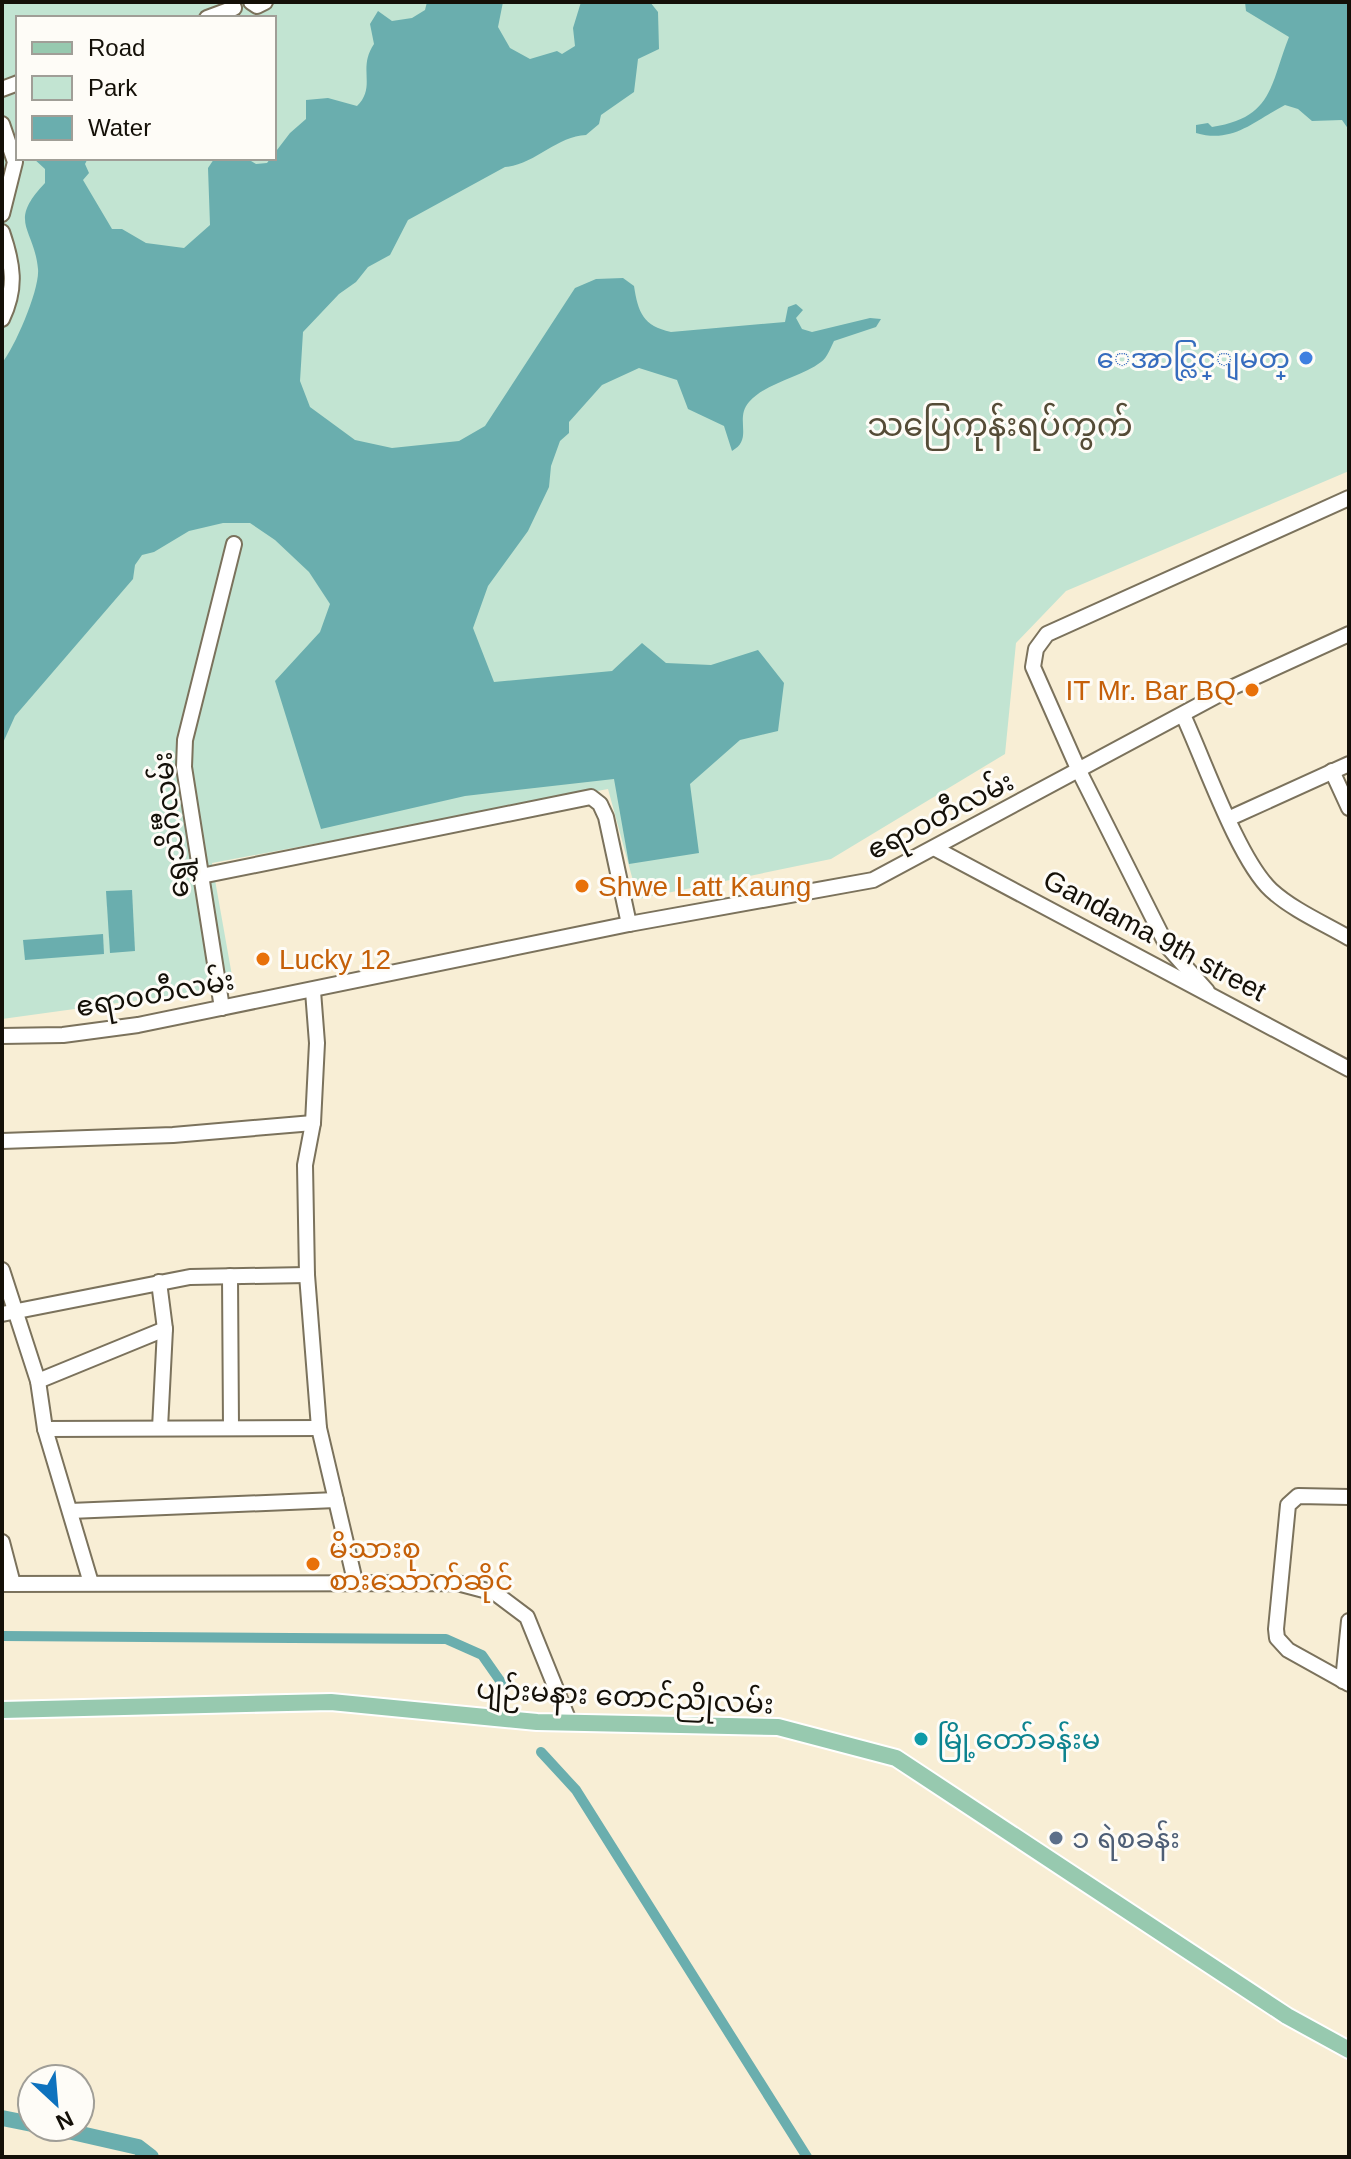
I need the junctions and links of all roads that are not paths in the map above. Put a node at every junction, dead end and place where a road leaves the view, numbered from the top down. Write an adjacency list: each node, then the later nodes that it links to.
1 (231, 2): 4 (street)
2 (251, 2): 3 (street)
3 (265, 2)
4 (212, 16)
5 (2, 124): 6 (street)
6 (2, 214)
7 (2, 232): 8 (street)
8 (2, 319)
9 (1349, 498): 14 (street)
10 (234, 544): 19 (street, ရွှေသိင်္ဂီလမ်း)
11 (1349, 634): 12 (street, ဧရာဝတီလမ်း)
12 (1183, 715): 14 (street, ဧရာဝတီလမ်း); 17 (street)
13 (1349, 764): 15 (street)
14 (1079, 771): 18 (street, ဧရာဝတီလမ်း); 23 (street)
15 (1332, 771): 16 (street); 17 (street)
16 (1349, 808)
17 (1230, 818): 21 (street)
18 (936, 849): 20 (street, ဧရာဝတီလမ်း); 23 (street, Gandama 9th street)
19 (201, 876): 20 (street); 24 (street, ရွှေသိင်္ဂီလမ်း)
20 (629, 924): 22 (street, ဧရာဝတီလမ်း)
21 (1349, 938)
22 (313, 991): 24 (street, ဧရာဝတီလမ်း); 27 (street)
23 (1207, 991): 26 (street, Gandama 9th street)
24 (222, 1008): 25 (street, ဧရာဝတီလမ်း)
25 (2, 1036)
26 (1349, 1069)
27 (313, 1123): 28 (street); 30 (street)
28 (2, 1141)
29 (2, 1270): 33 (street)
30 (307, 1275): 31 (street); 38 (street)
31 (230, 1276): 32 (street); 37 (street)
32 (159, 1282): 33 (street); 34 (street)
33 (8, 1312): 35 (street)
34 (165, 1329): 35 (street); 36 (street)
35 (38, 1381): 39 (street)
36 (160, 1428): 37 (street); 39 (street)
37 (231, 1428): 38 (street)
38 (319, 1428): 41 (street)
39 (45, 1429): 42 (street)
40 (1349, 1497): 48 (street)
41 (336, 1500): 42 (street); 44 (street)
42 (70, 1511): 45 (street)
43 (2, 1542): 46 (street)
44 (355, 1581): 45 (street); 50 (street)
45 (91, 1583): 46 (street)
46 (8, 1584)
47 (1349, 1621): 48 (street)
48 (1346, 1682)
49 (2, 1710): 50 (main road, ပျဉ်းမနား တောင်ညိုလမ်း)
50 (569, 1721): 51 (main road, ပျဉ်းမနား တောင်ညိုလမ်း)
51 (1349, 2050)

